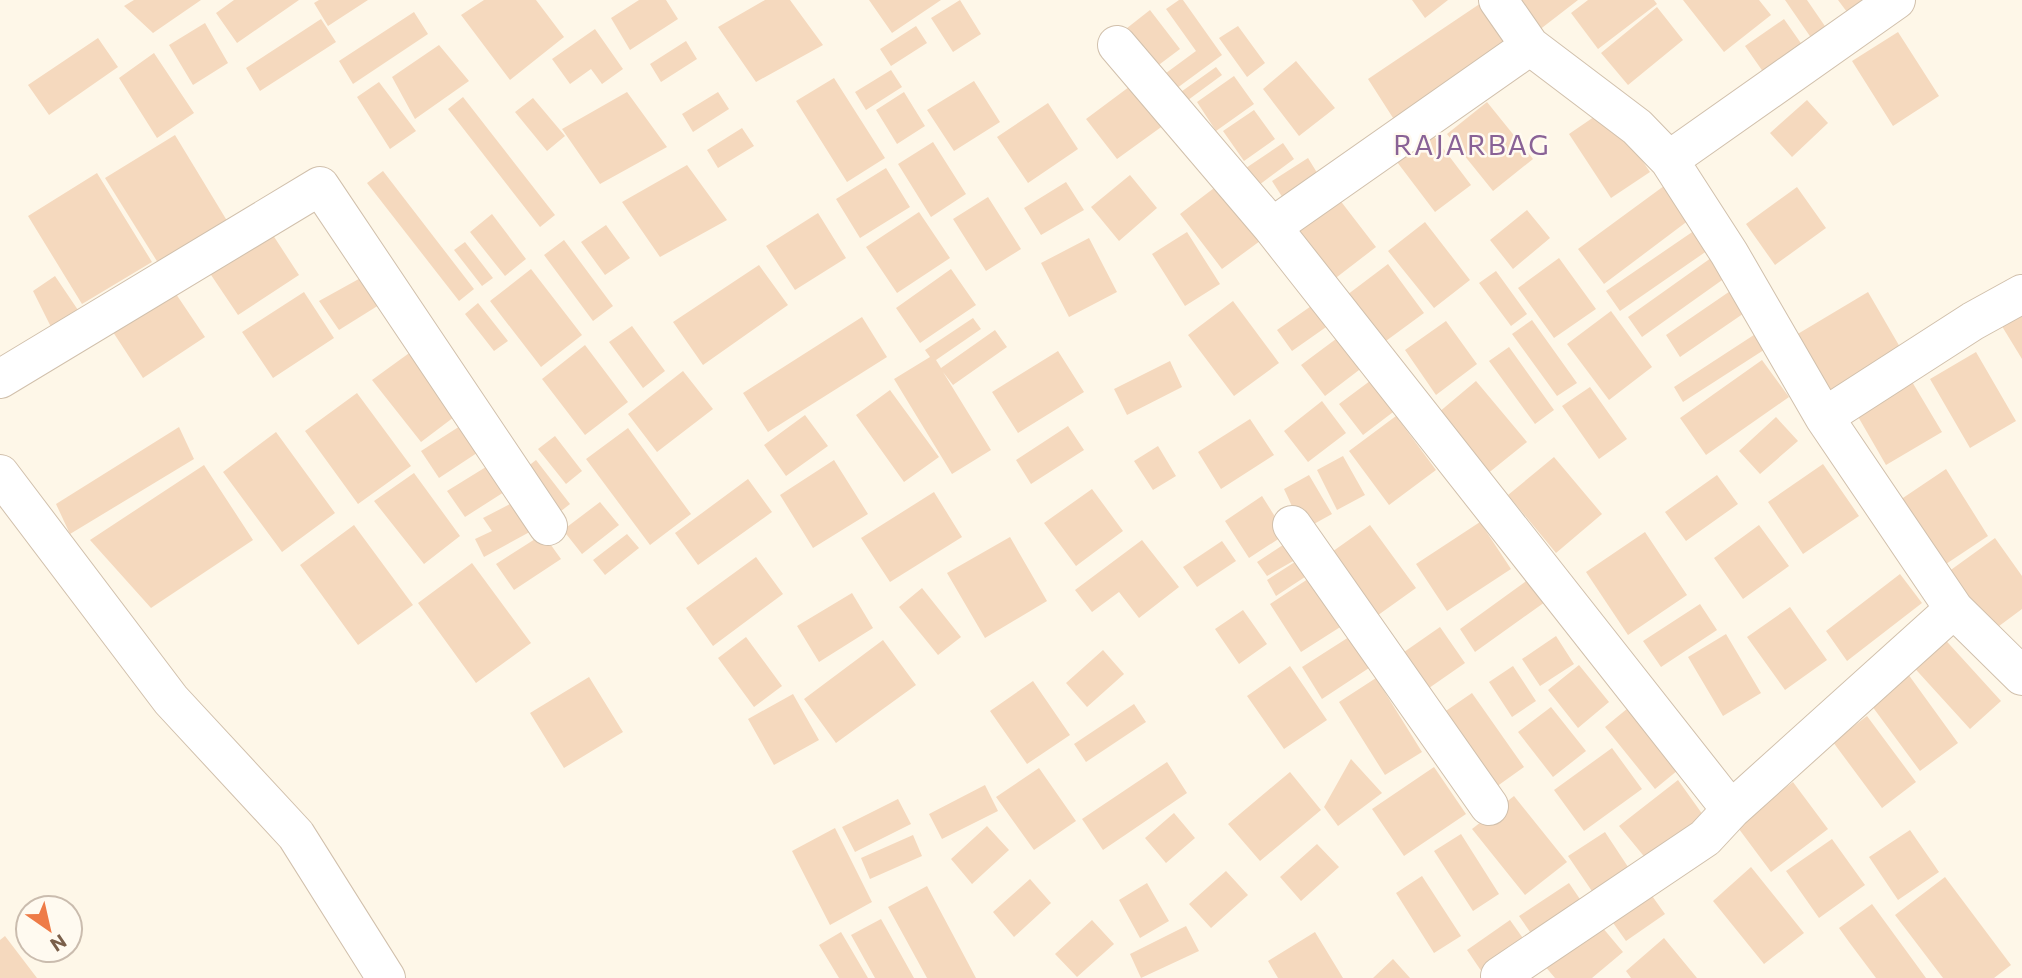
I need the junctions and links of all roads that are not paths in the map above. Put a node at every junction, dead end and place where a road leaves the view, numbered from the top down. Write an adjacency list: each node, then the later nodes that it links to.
1 (1498, 0): 4 (street)
2 (1896, 0): 5 (street)
3 (1117, 45): 6 (street)
4 (1530, 46): 5 (street); 6 (street)
5 (1669, 160): 9 (street)
6 (1272, 227): 16 (street)
7 (2022, 294): 9 (street)
8 (0, 379): 12 (street)
9 (1824, 417): 13 (street)
10 (0, 474): 18 (street)
11 (1292, 525): 15 (street)
12 (548, 526)
13 (1954, 609): 14 (street); 16 (street)
14 (2022, 676)
15 (1489, 806)
16 (1731, 810): 17 (street)
17 (1500, 976)
18 (386, 978)

